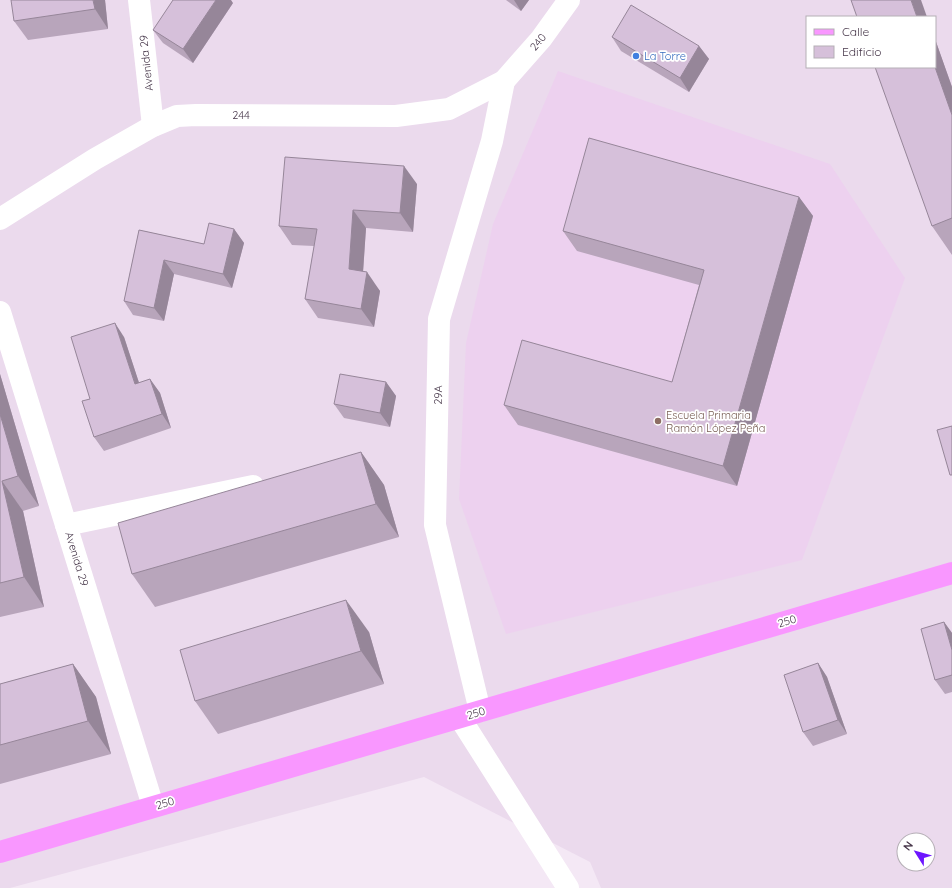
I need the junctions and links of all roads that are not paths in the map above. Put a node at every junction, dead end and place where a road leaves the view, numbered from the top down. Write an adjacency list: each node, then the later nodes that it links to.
1 (139, 0): 4 (street, Avenida 29)
2 (569, 0): 3 (street, 240)
3 (504, 81): 4 (street, 244); 10 (street, 29A)
4 (153, 126): 5 (street, 244)
5 (0, 219)
6 (0, 312): 8 (street, Avenida 29)
7 (272, 482): 8 (street)
8 (66, 525): 11 (street, Avenida 29)
9 (952, 573): 10 (main road, 250)
10 (470, 715): 11 (main road, 250); 13 (street, 29A)
11 (153, 806): 12 (main road, 250)
12 (0, 852)
13 (568, 888)

